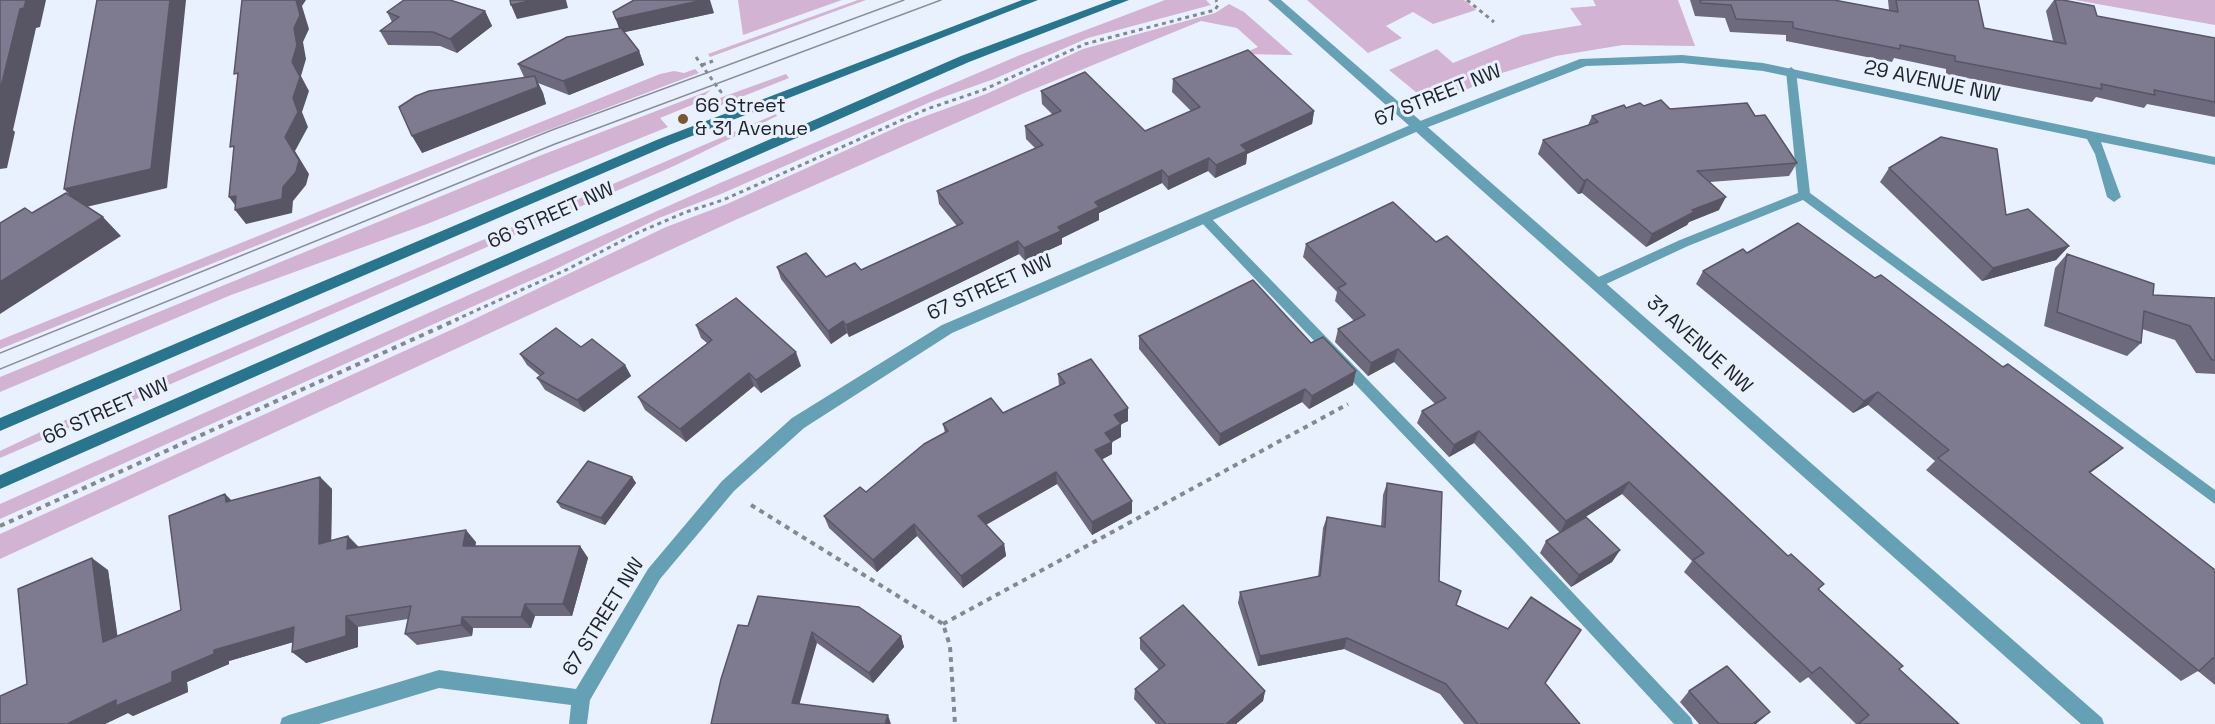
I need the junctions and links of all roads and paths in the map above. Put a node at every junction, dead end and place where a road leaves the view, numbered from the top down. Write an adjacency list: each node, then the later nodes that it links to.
1 (1032, 0): 21 (main road, 66 STREET NW)
2 (1123, 0): 22 (main road, 66 STREET NW)
3 (1216, 0): 25 (path)
4 (1274, 0): 13 (street, 31 AVENUE NW)
5 (1467, 0): 6 (path)
6 (1494, 22)
7 (696, 57): 9 (path)
8 (713, 61): 9 (path)
9 (702, 65): 12 (path)
10 (1763, 67): 11 (street, 29 AVENUE NW); 13 (street, 67 STREET NW)
11 (1791, 71): 14 (street, 29 AVENUE NW); 16 (lane)
12 (713, 97)
13 (1419, 126): 18 (street, 67 STREET NW); 19 (street, 31 AVENUE NW)
14 (2092, 136): 15 (street, 29 AVENUE NW); 17 (street)
15 (2215, 161)
16 (1803, 195): 19 (lane); 23 (lane)
17 (2115, 197)
18 (1204, 218): 20 (lane); 27 (street, 67 STREET NW)
19 (1597, 283): 32 (street, 31 AVENUE NW)
20 (1371, 392): 26 (path); 31 (lane)
21 (0, 425)
22 (0, 482)
23 (2214, 497)
24 (751, 505): 26 (path)
25 (0, 526)
26 (943, 624): 30 (path)
27 (581, 698): 28 (street, 67 STREET NW); 29 (street)
28 (289, 724)
29 (578, 724)
30 (955, 724)
31 (1685, 724)
32 (2095, 724)

